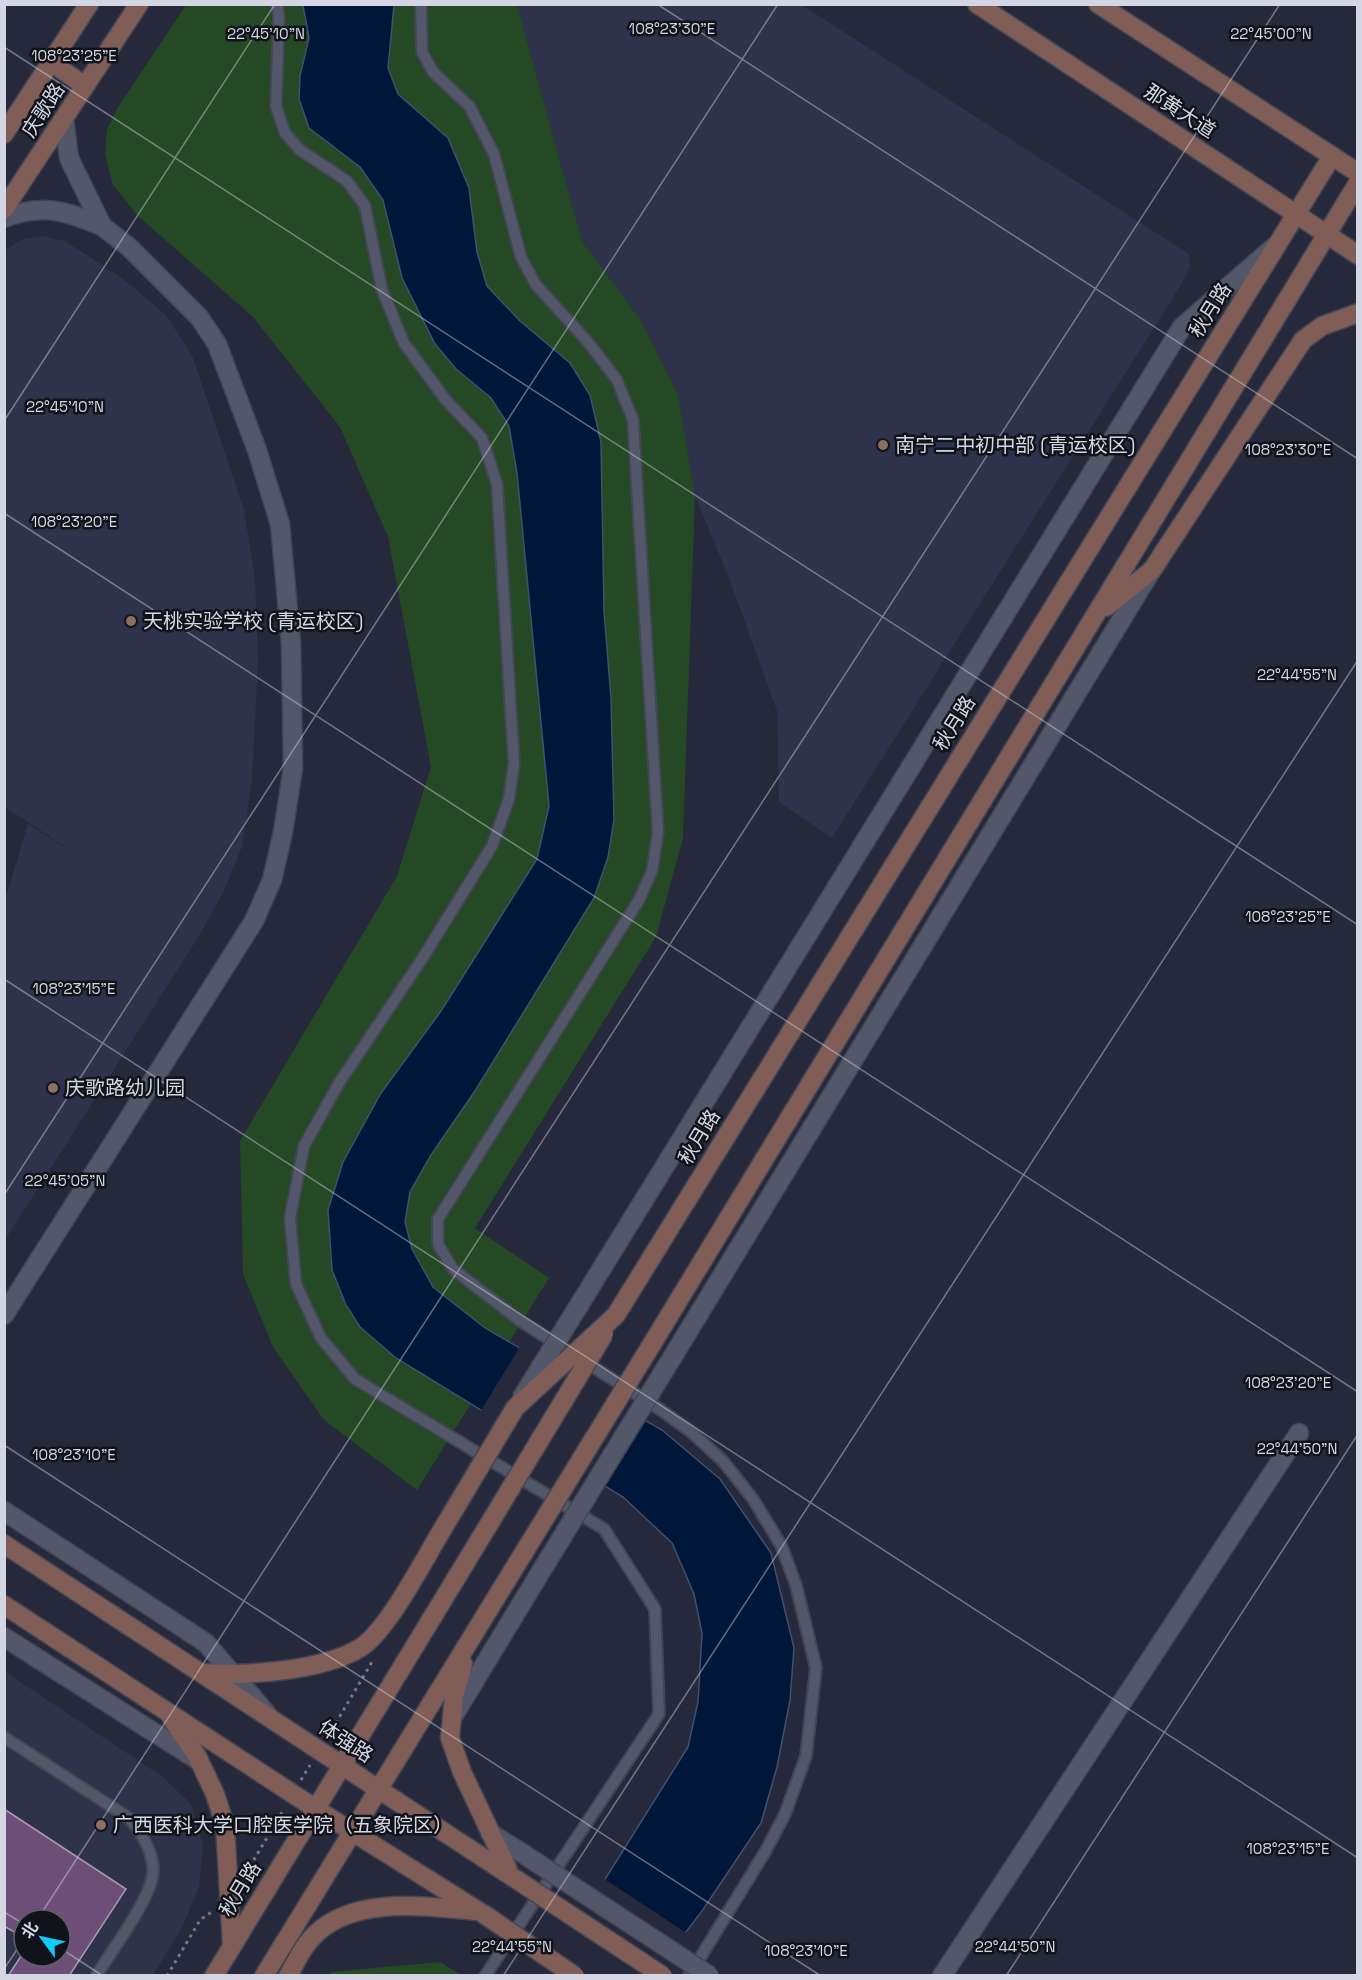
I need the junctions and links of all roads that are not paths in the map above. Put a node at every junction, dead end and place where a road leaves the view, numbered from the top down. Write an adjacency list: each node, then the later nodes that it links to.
1 (89, 4): 7 (main road, 庆歌路)
2 (139, 4): 8 (main road, 庆歌路)
3 (277, 4): 52 (lane)
4 (421, 4): 55 (lane)
5 (977, 4): 15 (main road, 那黄大道)
6 (1098, 4): 11 (main road)
7 (51, 62): 8 (main road); 10 (main road, 庆歌路)
8 (85, 86): 9 (main road, 庆歌路)
9 (64, 119): 14 (main road, 庆歌路); 17 (street)
10 (4, 134)
11 (1332, 156): 12 (main road); 15 (main road, 秋月路)
12 (1358, 173)
13 (1358, 183): 18 (main road)
14 (4, 210)
15 (1296, 214): 18 (main road, 那黄大道); 19 (main road, 秋月路)
16 (4, 218): 17 (street)
17 (102, 226): 24 (street)
18 (1326, 234): 20 (main road, 那黄大道); 23 (main road)
19 (1277, 244): 25 (main road, 秋月路); 26 (street, bridge)
20 (1358, 255)
21 (1358, 313): 22 (main road)
22 (1152, 570): 23 (main road); 36 (street, bridge)
23 (1095, 616): 32 (main road, bridge)
24 (4, 1314)
25 (616, 1315): 26 (main road, bridge); 40 (main road, 秋月路, bridge)
26 (515, 1408): 34 (main road, bridge)
27 (1299, 1433): 57 (street)
28 (4, 1511): 34 (street)
29 (4, 1544): 33 (main road, 体强路)
30 (4, 1605): 35 (main road)
31 (4, 1637): 39 (street)
32 (469, 1643): 36 (main road); 41 (main road)
33 (201, 1673): 34 (main road); 37 (main road, 体强路)
34 (234, 1674): 37 (street)
35 (168, 1712): 39 (main road); 42 (main road)
36 (452, 1718): 44 (main road)
37 (272, 1720): 40 (main road, 体强路)
38 (4, 1737): 48 (lane)
39 (199, 1761): 47 (main road)
40 (343, 1766): 41 (main road, 体强路); 42 (main road, 秋月路)
41 (379, 1789): 43 (main road); 45 (main road, 体强路)
42 (316, 1809): 43 (main road); 47 (main road, 秋月路)
43 (352, 1832): 46 (main road); 50 (main road)
44 (490, 1833): 45 (main road); 56 (street, bridge)
45 (511, 1876): 54 (main road, 体强路, bridge)
46 (482, 1913): 51 (main road); 53 (main road, bridge)
47 (232, 1946): 49 (main road, 秋月路)
48 (96, 1976)
49 (214, 1976)
50 (264, 1976)
51 (288, 1976)
52 (485, 1976)
53 (575, 1976)
54 (663, 1976)
55 (689, 1976)
56 (710, 1976)
57 (942, 1976)

